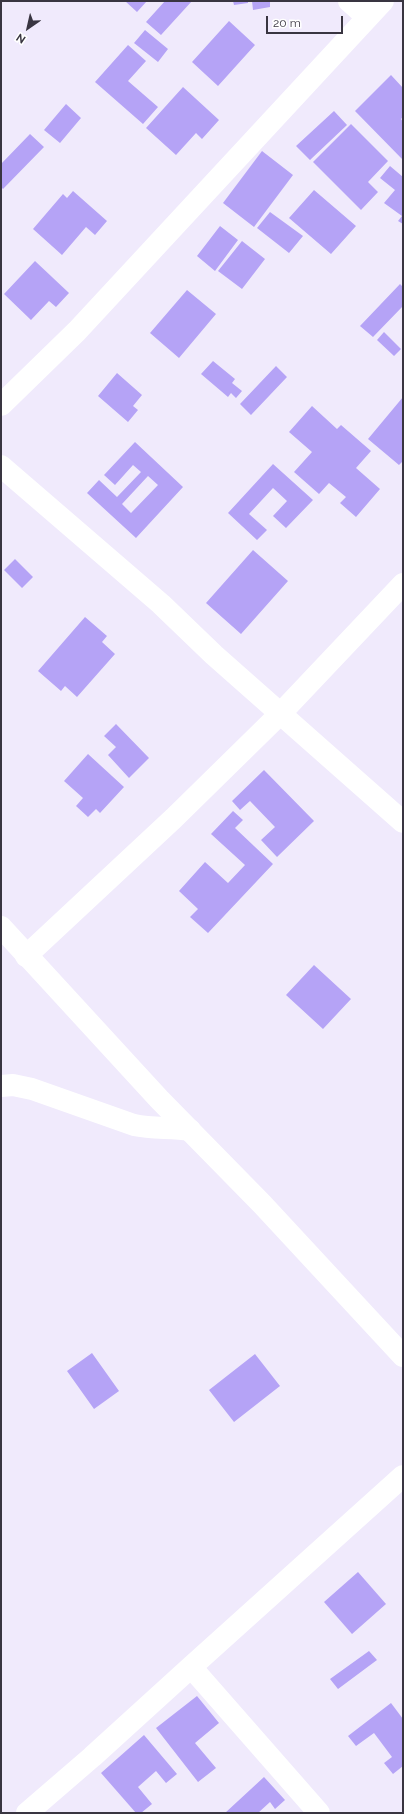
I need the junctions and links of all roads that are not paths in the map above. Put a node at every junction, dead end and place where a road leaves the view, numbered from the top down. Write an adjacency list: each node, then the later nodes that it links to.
1 (349, 1): 3 (main road)
2 (383, 1): 3 (main road)
3 (367, 17): 4 (main road)
4 (1, 405)
5 (1, 466): 7 (main road)
6 (403, 584): 7 (main road)
7 (281, 713): 8 (main road); 10 (main road)
8 (403, 822)
9 (1, 927): 10 (main road)
10 (26, 956): 12 (main road)
11 (1, 1086): 12 (main road)
12 (190, 1130): 13 (main road)
13 (403, 1356)
14 (403, 1476): 15 (main road)
15 (191, 1667): 16 (main road); 17 (main road)
16 (27, 1813)
17 (319, 1813)

